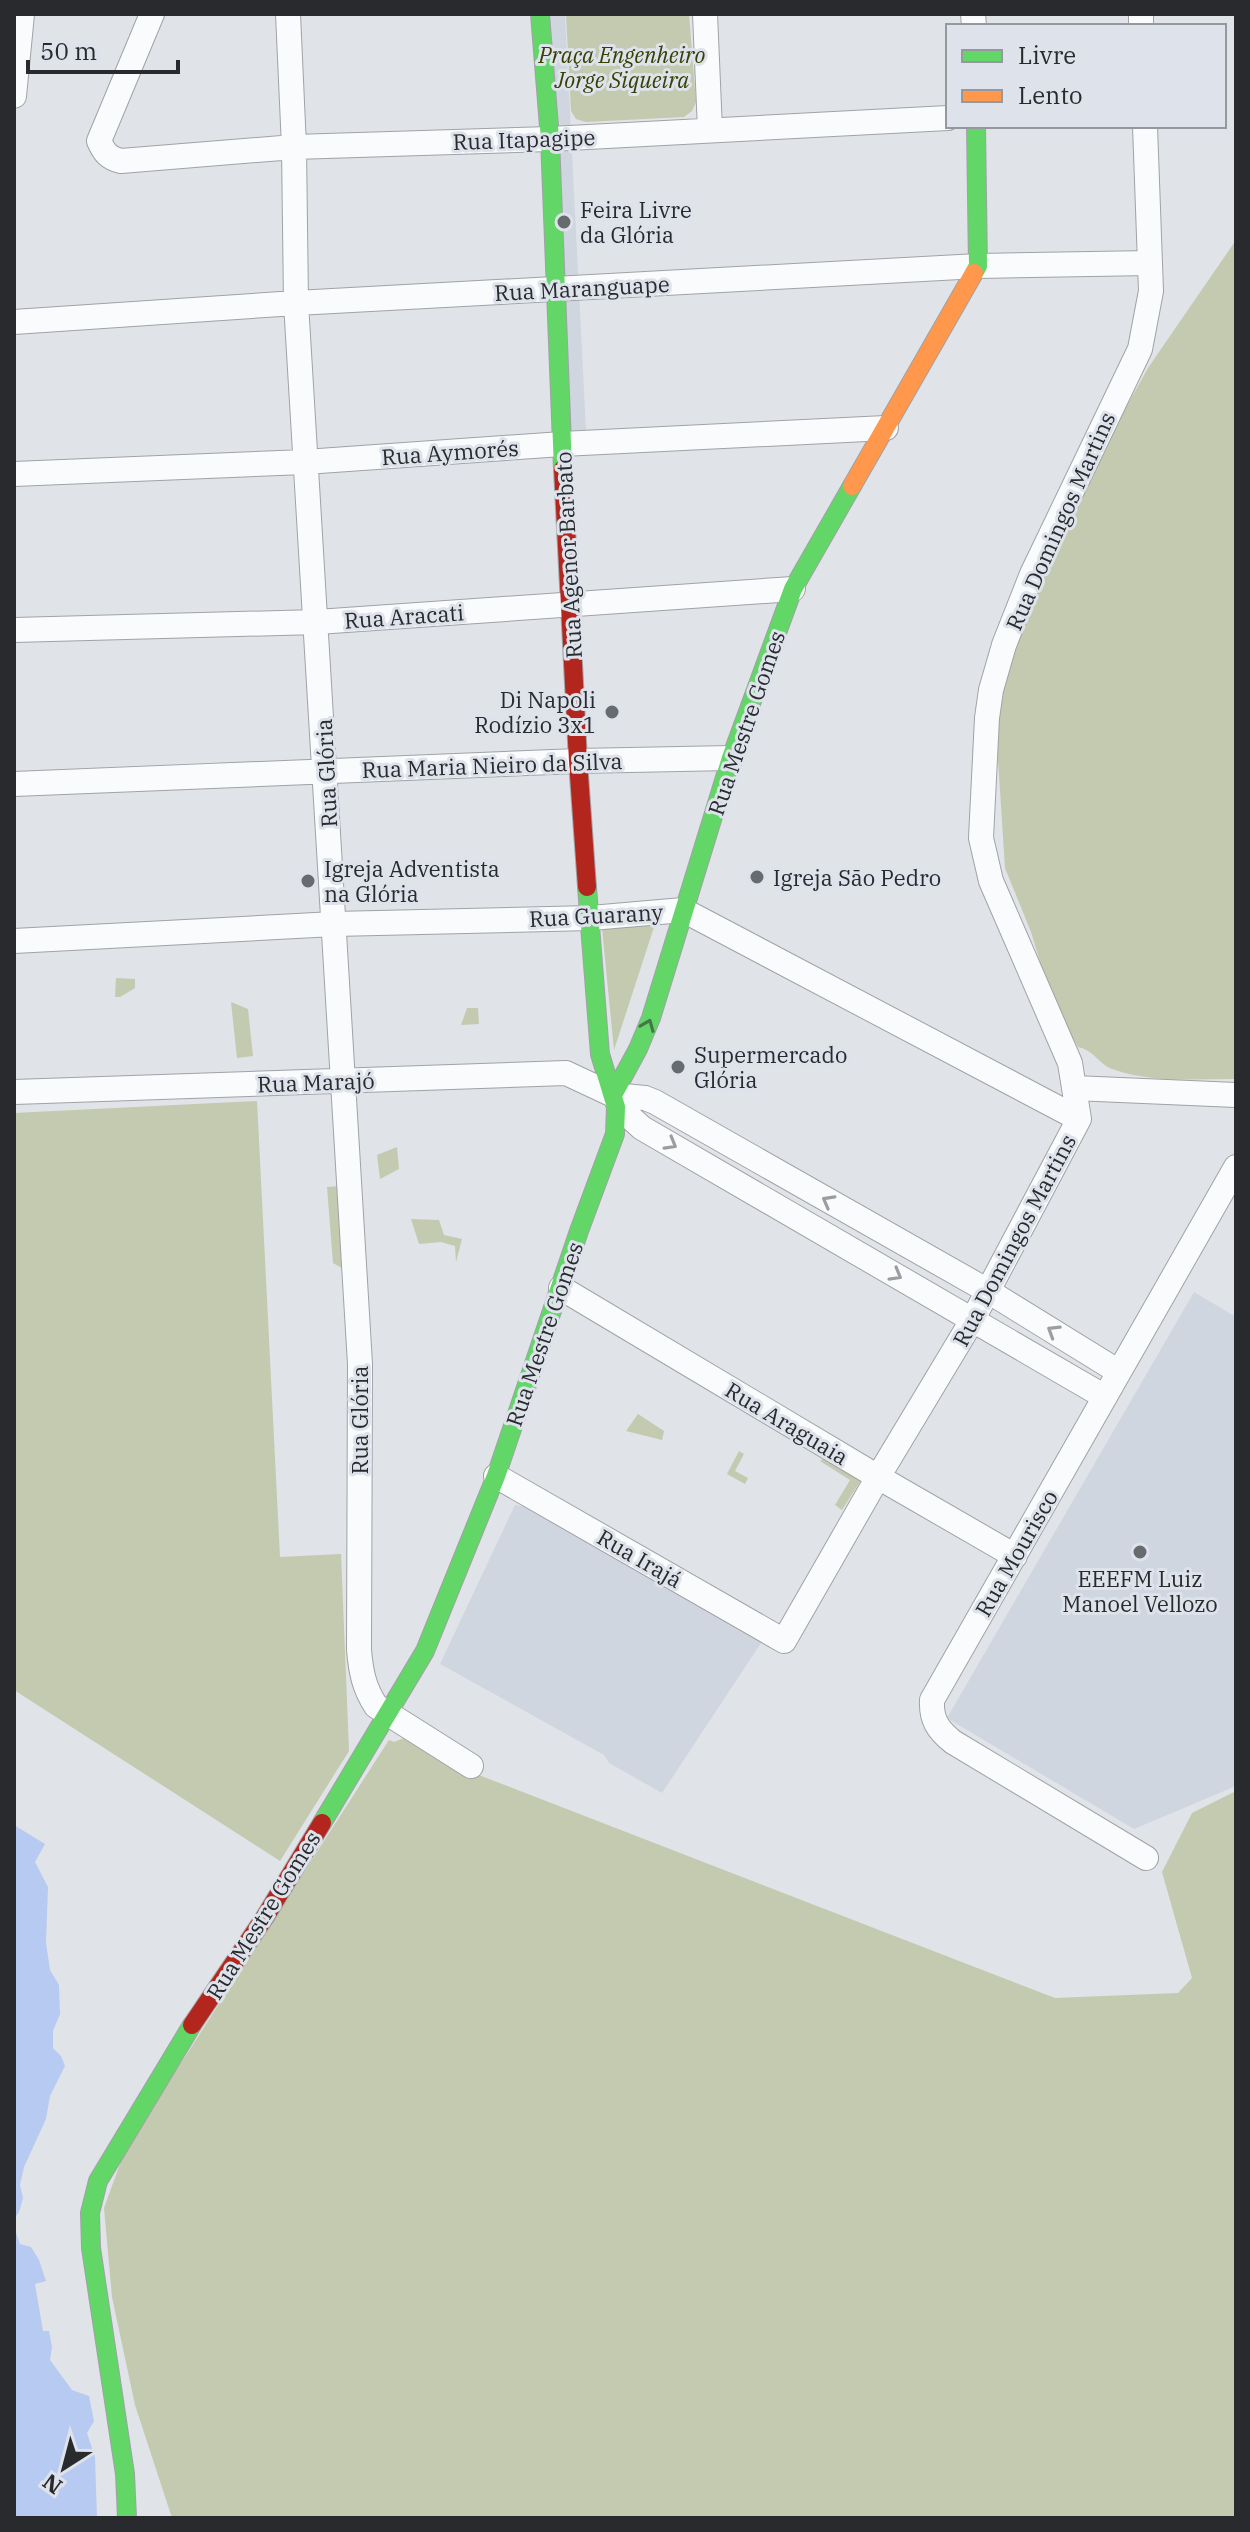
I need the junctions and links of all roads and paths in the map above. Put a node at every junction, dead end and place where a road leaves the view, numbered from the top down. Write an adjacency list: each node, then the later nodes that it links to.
1 (22, 14): 6 (street)
2 (152, 14): 12 (street, Rua Itapagipe)
3 (288, 14): 12 (street, Rua Glória)
4 (540, 14): 11 (street, Rua Agenor Barbato)
5 (705, 14): 10 (street)
6 (14, 96)
7 (946, 118): 10 (street, Rua Itapagipe)
8 (976, 128): 14 (street)
9 (1145, 128): 13 (street, Rua Domingos Martins)
10 (710, 130): 11 (street, Rua Itapagipe)
11 (550, 139): 12 (street, Rua Itapagipe); 15 (street, Rua Agenor Barbato)
12 (294, 147): 16 (street, Rua Glória)
13 (1150, 263): 14 (street, Rua Maranguape); 35 (street, Rua Domingos Martins)
14 (978, 266): 15 (street, Rua Maranguape); 18 (street, Rua Mestre Gomes)
15 (557, 290): 16 (street, Rua Maranguape); 19 (street, Rua Agenor Barbato)
16 (296, 303): 17 (street, Rua Maranguape); 20 (street, Rua Glória)
17 (14, 322)
18 (886, 428): 19 (street, Rua Aymorés); 22 (street, Rua Mestre Gomes)
19 (562, 444): 20 (street, Rua Aymorés); 23 (street, Rua Agenor Barbato)
20 (305, 462): 21 (street, Rua Aymorés); 24 (street, Rua Glória)
21 (14, 474)
22 (793, 589): 23 (street, Rua Aracati); 26 (street, Rua Mestre Gomes)
23 (570, 606): 24 (street, Rua Aracati); 27 (street, Rua Agenor Barbato)
24 (317, 622): 25 (street, Rua Aracati); 28 (street, Rua Glória)
25 (14, 630)
26 (731, 758): 27 (street, Rua Maria Nieiro da Silva); 30 (street, Rua Mestre Gomes)
27 (578, 761): 28 (street, Rua Maria Nieiro da Silva); 31 (street, Rua Agenor Barbato)
28 (326, 772): 29 (street, Rua Maria Nieiro da Silva); 32 (street, Rua Glória)
29 (14, 784)
30 (683, 910): 31 (street, Rua Guarany); 37 (street, Rua Mestre Gomes, one-way to 30); 39 (street, Rua Guarany)
31 (591, 918): 32 (street, Rua Guarany); 37 (street, Rua Agenor Barbato)
32 (334, 924): 33 (street, Rua Guarany); 34 (street, Rua Glória)
33 (14, 941)
34 (342, 1081): 36 (street, Rua Marajó); 37 (street, Rua Marajó); 50 (street, Rua Glória)
35 (1074, 1088): 38 (street); 39 (street, Rua Domingos Martins)
36 (14, 1092)
37 (613, 1095): 41 (street, Rua Mestre Gomes); 42 (street, Rua Marajó, one-way to 37); 43 (street, Rua Marajó, one-way to 43)
38 (1236, 1095)
39 (1079, 1119): 42 (street, Rua Domingos Martins)
40 (1236, 1167): 44 (street, Rua Mourisco)
41 (561, 1288): 46 (street, Rua Mestre Gomes); 47 (street, Rua Araguaia)
42 (988, 1291): 43 (street, Rua Domingos Martins); 44 (street, Rua Marajó, one-way to 42)
43 (973, 1319): 45 (street, Rua Marajó); 47 (street, Rua Domingos Martins)
44 (1119, 1372): 45 (street, Rua Mourisco)
45 (1105, 1397): 48 (street, Rua Mourisco)
46 (496, 1476): 49 (street, Rua Irajá); 50 (street, Rua Mestre Gomes)
47 (878, 1477): 48 (street, Rua Araguaia); 49 (street, Rua Domingos Martins)
48 (1015, 1556): 52 (street, Rua Mourisco)
49 (784, 1641)
50 (386, 1715): 51 (street); 53 (street, Rua Mestre Gomes)
51 (471, 1766)
52 (1146, 1858)
53 (127, 2518)

